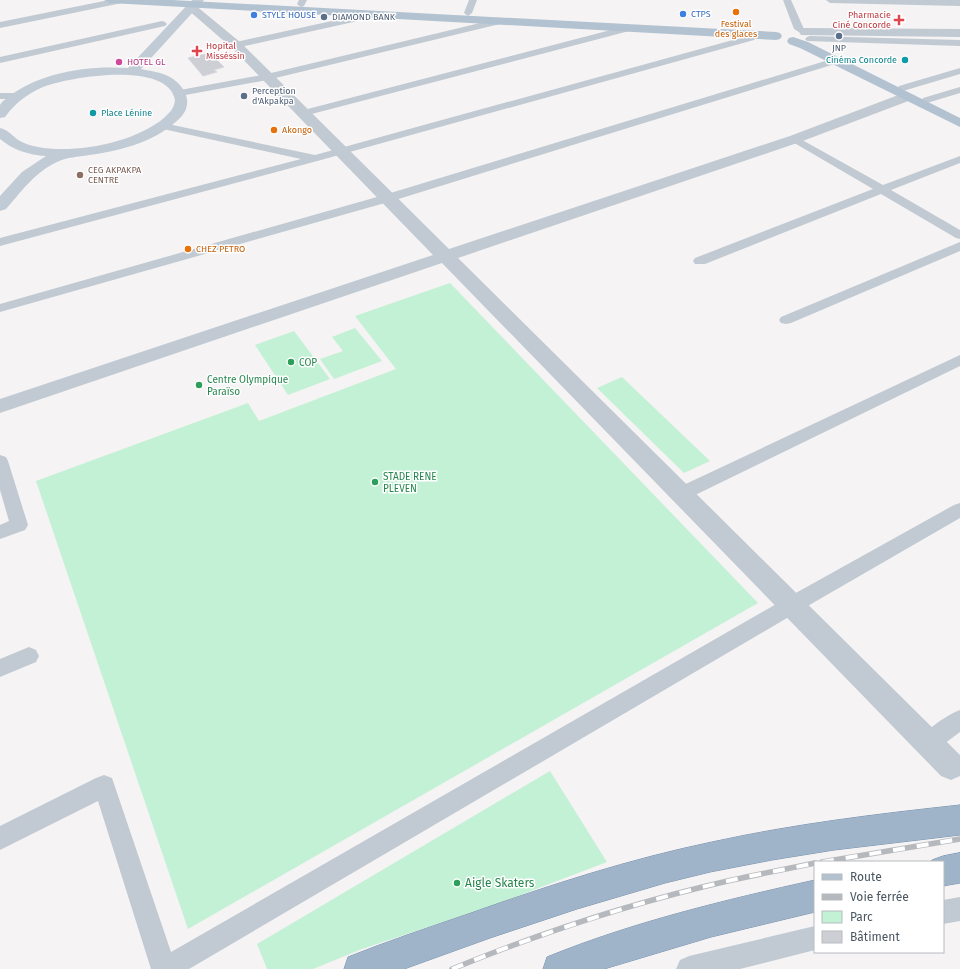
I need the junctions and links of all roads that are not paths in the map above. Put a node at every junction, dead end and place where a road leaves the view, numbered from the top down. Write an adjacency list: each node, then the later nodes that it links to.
1 (110, 0): 2 (main road)
2 (122, 0): 8 (main road); 14 (street)
3 (234, 0): 7 (main road)
4 (473, 0): 10 (street)
5 (787, 0): 19 (street)
6 (830, 0): 9 (street)
7 (302, 2): 10 (main road)
8 (190, 3): 11 (main road); 13 (main road); 24 (street); 27 (main road)
9 (960, 3)
10 (468, 13): 17 (main road)
11 (373, 15): 12 (main road); 24 (street)
12 (501, 21): 15 (main road); 29 (street)
13 (162, 24): 26 (street); 27 (main road)
14 (0, 25)
15 (630, 28): 16 (main road); 36 (street)
16 (696, 31): 17 (main road); 20 (main road)
17 (778, 32): 19 (main road); 22 (main road)
18 (960, 32): 19 (street)
19 (806, 34): 21 (street); 22 (main road); 23 (street); 33 (main road)
20 (751, 38): 25 (main road); 46 (street)
21 (960, 39)
22 (793, 41): 25 (main road)
23 (960, 43)
24 (236, 45): 29 (street)
25 (829, 59): 33 (main road); 50 (street)
26 (0, 60)
27 (125, 71): 32 (main road); 34 (main road)
28 (960, 71): 33 (street)
29 (267, 77): 32 (street); 36 (street)
30 (960, 81): 33 (street)
31 (960, 90): 33 (street)
32 (180, 93): 40 (main road)
33 (913, 95): 38 (main road); 39 (main road); 42 (street)
34 (19, 96): 35 (street); 37 (main road)
35 (1, 97)
36 (304, 113): 46 (street)
37 (0, 114)
38 (960, 116)
39 (960, 123)
40 (164, 126): 44 (main road); 45 (street)
41 (0, 134): 43 (main road)
42 (796, 139): 48 (street); 55 (street)
43 (21, 147): 44 (main road); 49 (main road)
44 (74, 152): 51 (main road)
45 (317, 158): 46 (street); 46 (street); 53 (street)
46 (348, 158): 50 (street)
47 (960, 159): 48 (street)
48 (882, 189): 52 (street); 56 (street)
49 (0, 192)
50 (388, 198): 55 (street); 57 (street)
51 (0, 206)
52 (960, 235)
53 (0, 242)
54 (960, 246): 58 (street)
55 (445, 256): 60 (street); 62 (street)
56 (700, 261)
57 (0, 308)
58 (786, 320)
59 (960, 360): 62 (street)
60 (0, 406)
61 (0, 461): 64 (street)
62 (681, 494): 65 (street)
63 (960, 510): 65 (street)
64 (0, 532)
65 (792, 606): 69 (street); 79 (street)
66 (29, 656): 67 (street)
67 (0, 668)
68 (960, 720): 69 (street)
69 (928, 742): 70 (street)
70 (956, 769)
71 (960, 820): 80 (highway)
72 (0, 838): 79 (street)
73 (960, 868): 74 (highway)
74 (944, 871)
75 (814, 896): 81 (highway)
76 (960, 909): 77 (street)
77 (944, 912)
78 (814, 938): 82 (street)
79 (164, 969)
80 (360, 969)
81 (559, 969)
82 (689, 969)

